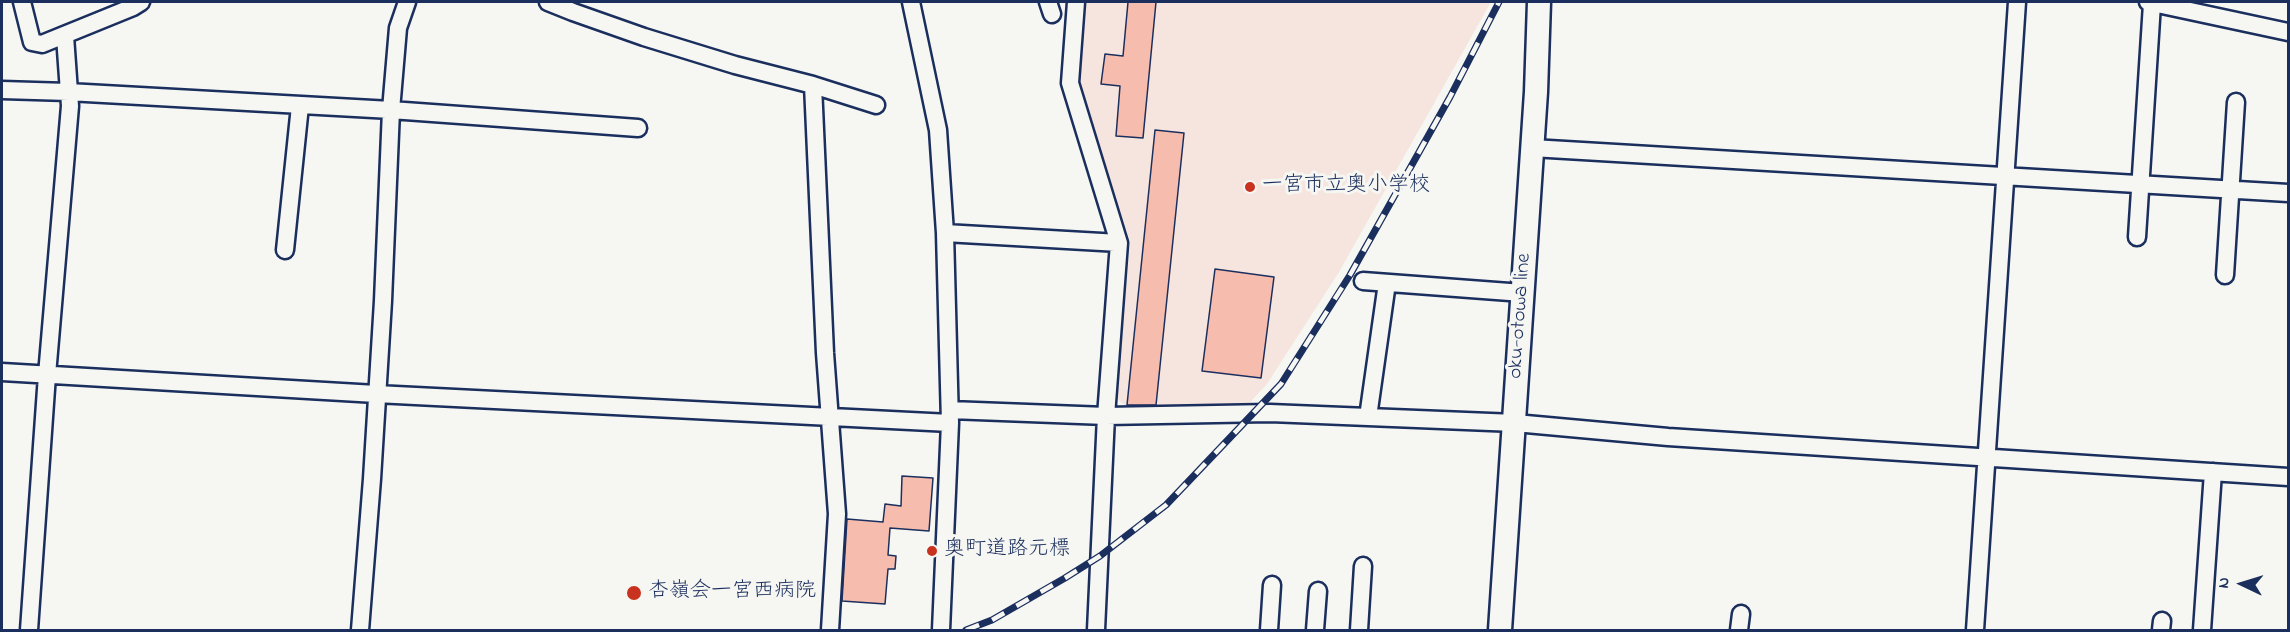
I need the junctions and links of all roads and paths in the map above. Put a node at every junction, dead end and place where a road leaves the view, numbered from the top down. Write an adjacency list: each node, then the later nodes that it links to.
1 (22, 2): 11 (street)
2 (141, 2): 11 (street)
3 (407, 2): 18 (street)
4 (548, 2): 12 (street)
5 (911, 2): 25 (street)
6 (1076, 2): 27 (street)
7 (1539, 2): 20 (main road, oku-otowa line)
8 (2017, 2): 21 (street)
9 (2150, 3): 10 (street); 22 (street)
10 (2289, 32)
11 (65, 36): 14 (street)
12 (813, 85): 16 (street); 39 (street)
13 (2, 90): 14 (street)
14 (68, 92): 17 (street); 34 (street)
15 (2236, 102): 23 (street)
16 (876, 105)
17 (300, 106): 18 (street); 28 (street)
18 (391, 110): 19 (street); 35 (street)
19 (638, 128)
20 (1532, 148): 21 (street); 32 (main road, oku-otowa line)
21 (2005, 176): 22 (street); 41 (street)
22 (2139, 183): 23 (street); 26 (street)
23 (2230, 189): 24 (street); 29 (street)
24 (2289, 193)
25 (945, 233): 27 (street); 37 (street)
26 (2137, 237)
27 (1119, 243): 36 (street)
28 (285, 250)
29 (2225, 274)
30 (1363, 281): 31 (street)
31 (1387, 283): 32 (street); 38 (street)
32 (1523, 293): 40 (main road, oku-otowa line)
33 (2, 372): 34 (street)
34 (47, 375): 35 (street); 47 (street)
35 (376, 394): 39 (street); 48 (street)
36 (1106, 416): 37 (street); 38 (street); 51 (street)
37 (950, 417): 39 (street); 50 (street)
38 (1368, 417): 40 (street)
39 (832, 418): 49 (street)
40 (1515, 423): 41 (street); 55 (main road, oku-otowa line)
41 (1985, 457): 42 (street); 56 (street)
42 (2213, 472): 43 (street); 57 (street)
43 (2289, 477)
44 (1363, 566): 54 (street)
45 (1272, 585): 52 (street)
46 (1318, 591): 53 (street)
47 (29, 630)
48 (360, 630)
49 (830, 630)
50 (940, 630)
51 (1096, 630)
52 (1269, 630)
53 (1315, 630)
54 (1359, 630)
55 (1500, 630)
56 (1975, 630)
57 (2202, 630)

